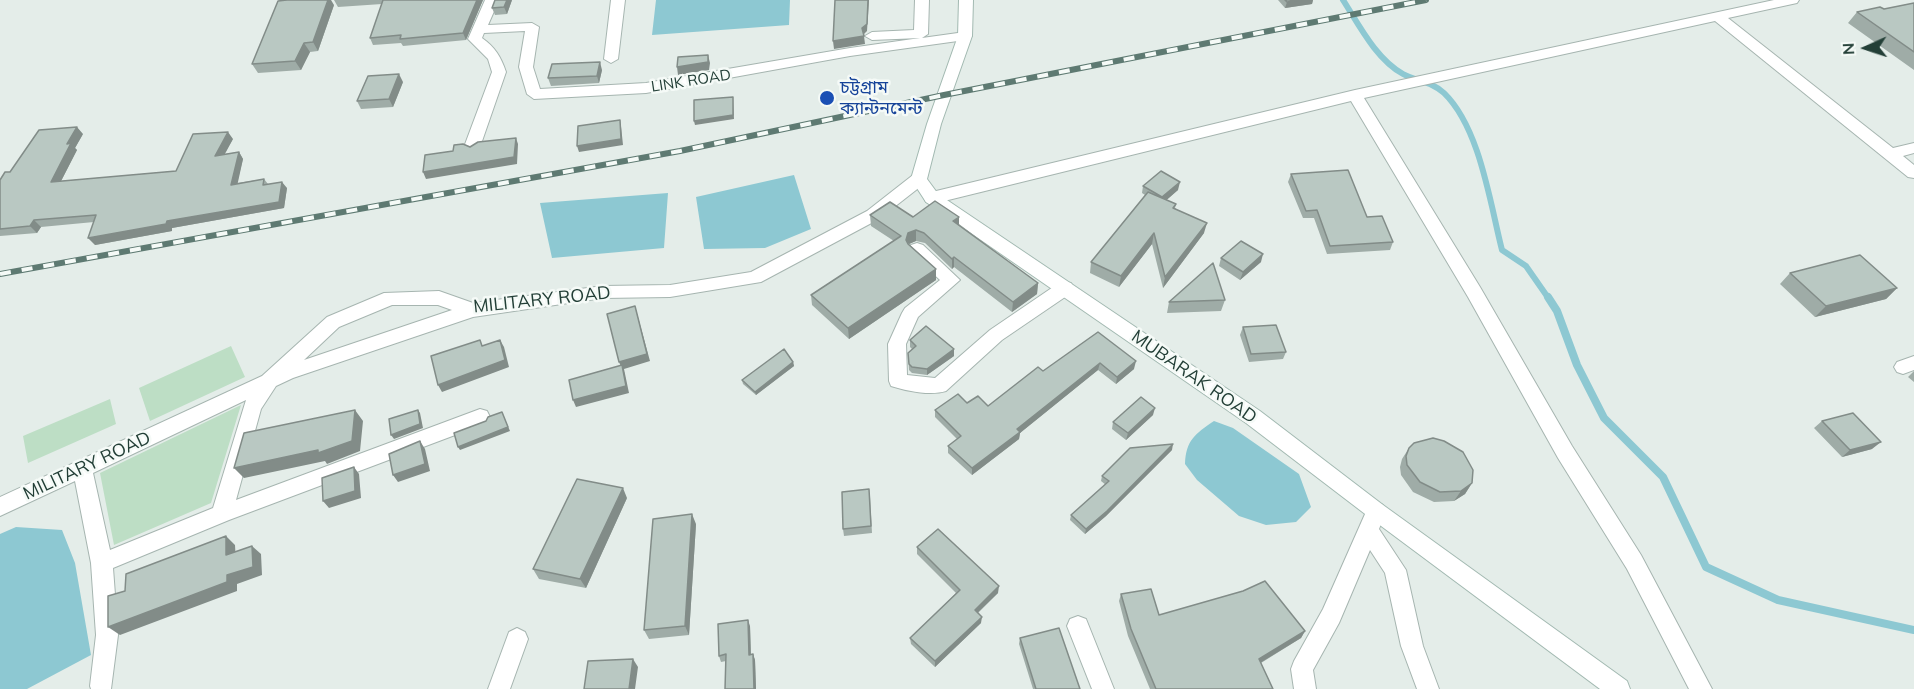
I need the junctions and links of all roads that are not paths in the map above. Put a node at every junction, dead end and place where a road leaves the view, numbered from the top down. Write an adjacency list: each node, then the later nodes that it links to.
1 (492, 0): 7 (street)
2 (618, 0): 10 (street)
3 (922, 0): 8 (street)
4 (966, 0): 9 (street)
5 (1792, 0): 6 (street)
6 (1717, 16): 11 (street); 14 (street)
7 (481, 29): 9 (street, LINK ROAD); 12 (street)
8 (872, 36)
9 (965, 36): 16 (street)
10 (610, 59)
11 (1355, 95): 17 (street); 37 (street)
12 (472, 147)
13 (1914, 148): 14 (street)
14 (1890, 154): 15 (street)
15 (1914, 173)
16 (919, 179): 17 (street, MUBARAK ROAD); 20 (street, MILITARY ROAD)
17 (932, 198): 19 (street, MUBARAK ROAD)
18 (916, 249): 19 (street)
19 (1065, 288): 25 (street, MUBARAK ROAD)
20 (472, 310): 21 (street); 21 (street, MILITARY ROAD)
21 (269, 381): 23 (street, MILITARY ROAD); 26 (street)
22 (480, 417): 26 (street)
23 (82, 468): 24 (street, MILITARY ROAD); 28 (street)
24 (0, 507)
25 (1376, 511): 27 (street); 36 (street, MUBARAK ROAD)
26 (222, 514): 28 (street)
27 (1368, 531): 34 (street); 35 (street)
28 (102, 563): 31 (street)
29 (1078, 626): 33 (street)
30 (517, 639): 32 (street)
31 (101, 686)
32 (499, 689)
33 (1103, 689)
34 (1305, 689)
35 (1428, 689)
36 (1619, 689)
37 (1701, 689)

